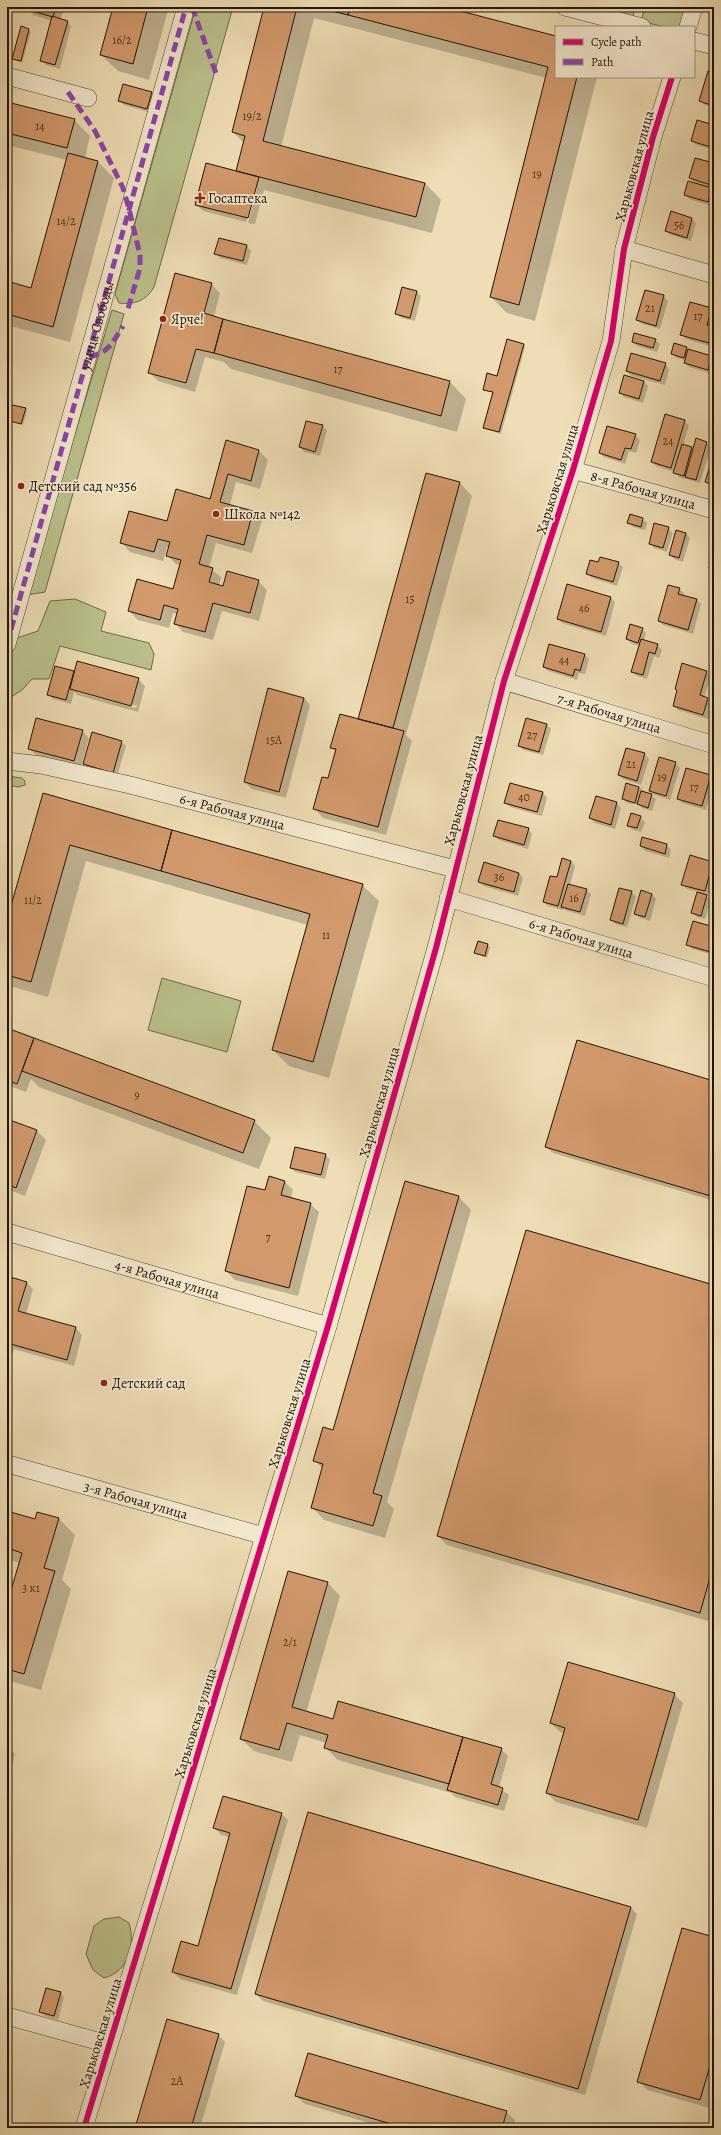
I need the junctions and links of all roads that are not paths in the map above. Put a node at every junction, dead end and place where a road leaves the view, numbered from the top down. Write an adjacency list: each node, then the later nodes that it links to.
1 (186, 7): 15 (street, улица Свободы)
2 (565, 7): 4 (street)
3 (694, 7): 5 (street)
4 (638, 26)
5 (688, 26)
6 (695, 41): 7 (street)
7 (714, 46)
8 (7, 76): 10 (street)
9 (672, 78): 11 (street, Харьковская улица)
10 (88, 98)
11 (624, 249): 12 (street); 13 (street, Харьковская улица)
12 (714, 275)
13 (573, 470): 14 (street, 8-я Рабочая улица); 16 (street, Харьковская улица)
14 (714, 510)
15 (7, 644)
16 (504, 681): 17 (street, 7-я Рабочая улица); 19 (street, Харьковская улица)
17 (714, 745)
18 (7, 761): 19 (street, 6-я Рабочая улица)
19 (455, 869): 20 (street, Харьковская улица)
20 (448, 898): 21 (street, 6-я Рабочая улица); 23 (street, Харьковская улица)
21 (714, 978)
22 (7, 1232): 23 (street, 4-я Рабочая улица)
23 (328, 1326): 25 (street, Харьковская улица)
24 (8, 1464): 25 (street, 3-я Рабочая улица)
25 (264, 1536): 27 (street, Харьковская улица)
26 (7, 2016): 27 (street)
27 (108, 2044): 28 (street, Харьковская улица)
28 (84, 2128)

